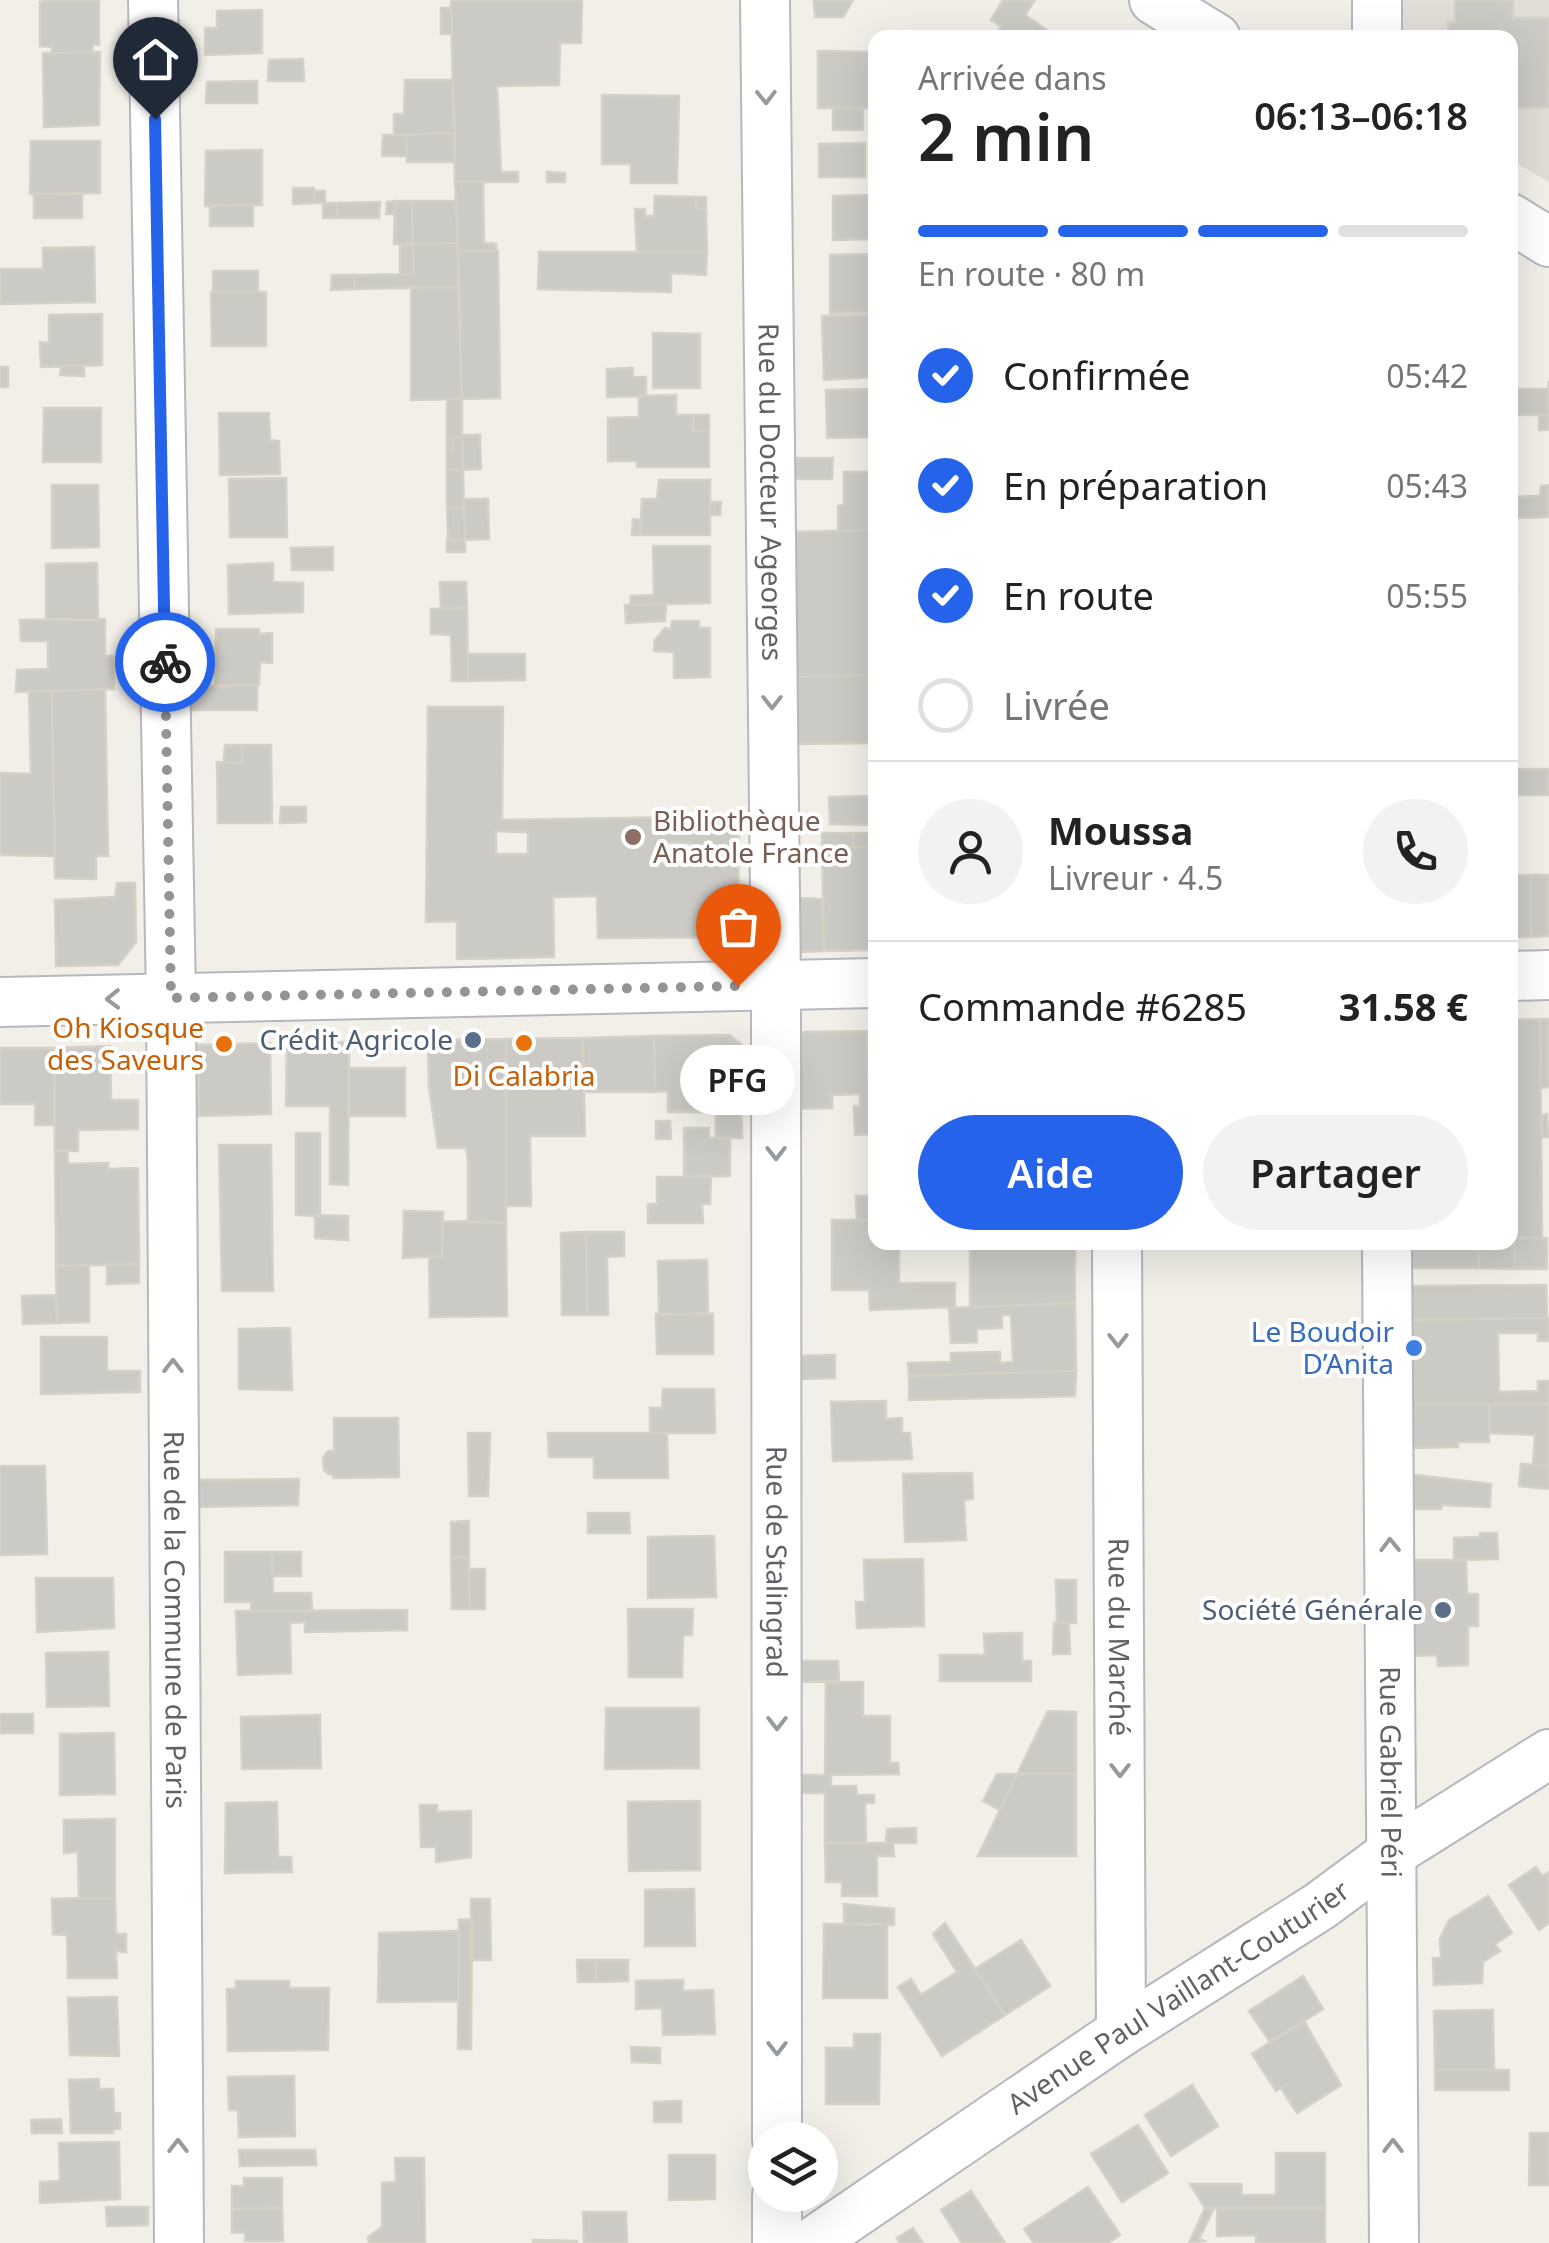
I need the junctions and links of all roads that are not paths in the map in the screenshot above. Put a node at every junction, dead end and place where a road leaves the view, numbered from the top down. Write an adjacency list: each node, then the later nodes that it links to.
1 (153, 0): 13 (street, Rue de la Commune de Paris)
2 (765, 0): 12 (street, Rue du Docteur Ageorges, one-way to 12)
3 (1154, 0): 5 (street)
4 (1377, 0): 6 (street)
5 (1203, 30)
6 (1377, 30)
7 (1518, 223): 8 (street)
8 (1549, 242)
9 (1549, 975): 10 (street)
10 (1518, 976)
11 (868, 984): 12 (street)
12 (776, 985): 13 (street); 20 (street, Rue de Stalingrad, one-way to 20)
13 (171, 998): 14 (street, one-way to 14); 22 (street, Rue de la Commune de Paris, one-way to 13)
14 (0, 1002)
15 (1117, 1250): 19 (street, Rue du Marché, one-way to 19)
16 (1388, 1250): 18 (street, Rue Gabriel Péri, one-way to 16)
17 (1549, 1754): 18 (street, Avenue Paul Vaillant-Couturier)
18 (1394, 1852): 19 (street, Avenue Paul Vaillant-Couturier); 25 (street, Rue Gabriel Péri, one-way to 18)
19 (1121, 2032): 24 (street, Avenue Paul Vaillant-Couturier)
20 (777, 2122)
21 (778, 2212): 23 (street)
22 (178, 2243)
23 (777, 2243)
24 (811, 2243)
25 (1394, 2243)

